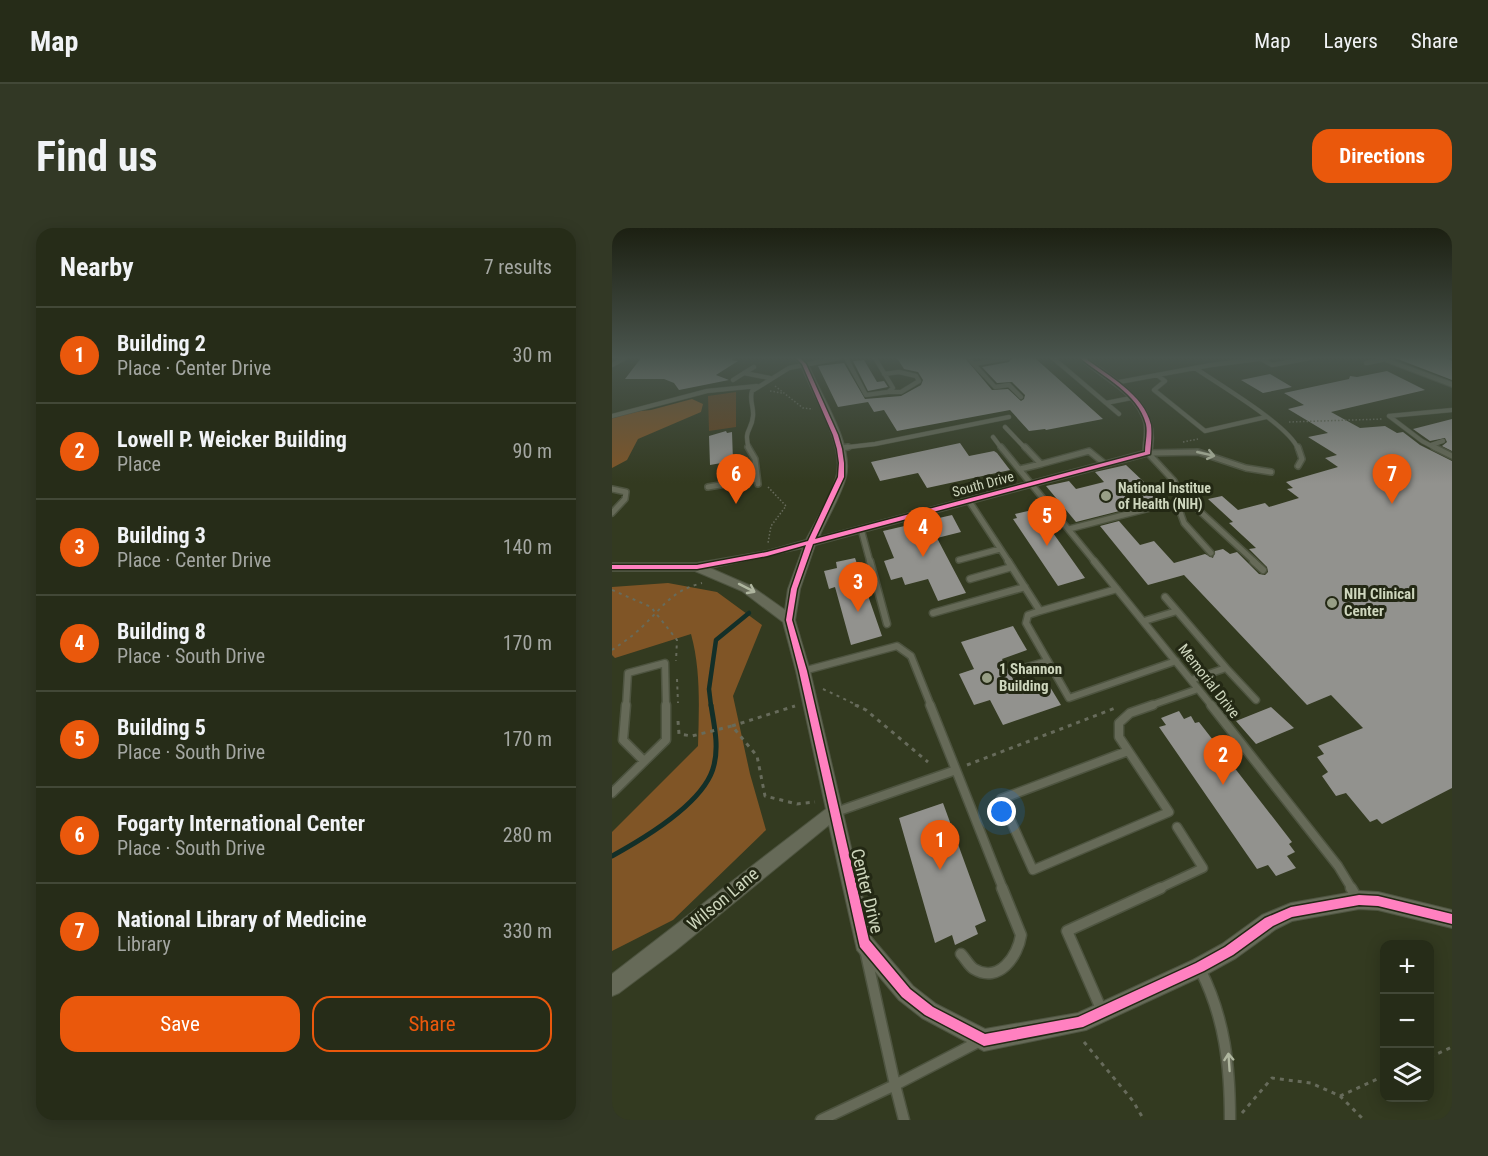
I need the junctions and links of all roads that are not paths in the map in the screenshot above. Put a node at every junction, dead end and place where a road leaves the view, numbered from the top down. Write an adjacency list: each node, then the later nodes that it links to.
1 (674, 400): 12 (lane)
2 (751, 400): 30 (lane)
3 (819, 400): 19 (street, Center Drive)
4 (1102, 400): 9 (lane)
5 (1123, 400): 9 (lane)
6 (1133, 400): 22 (street)
7 (1166, 400): 14 (lane)
8 (1241, 400): 14 (lane)
9 (1106, 403): 11 (lane)
10 (1452, 410): 18 (lane)
11 (1119, 414)
12 (612, 416)
13 (1009, 417): 19 (lane)
14 (1266, 417): 26 (lane)
15 (1005, 427): 24 (lane)
16 (993, 437): 27 (lane, Memorial Drive)
17 (1443, 441): 18 (lane)
18 (1431, 445): 21 (lane)
19 (840, 448): 38 (street, Center Drive)
20 (1452, 449): 21 (lane)
21 (1444, 451): 23 (lane)
22 (1148, 453): 25 (street, South Drive); 28 (lane, one-way to 28); 32 (lane)
23 (1452, 456)
24 (1041, 464): 25 (lane); 27 (lane)
25 (1105, 464): 29 (street, South Drive)
26 (1298, 466)
27 (1020, 469): 29 (lane, Memorial Drive)
28 (1271, 472)
29 (1032, 484): 33 (street, South Drive); 37 (lane, Memorial Drive)
30 (708, 487)
31 (612, 489): 35 (lane)
32 (1180, 493): 40 (lane); 45 (lane)
33 (969, 501): 36 (street, South Drive); 39 (lane)
34 (1162, 506): 37 (lane)
35 (612, 513)
36 (861, 529): 38 (street, South Drive); 55 (lane)
37 (1069, 529): 48 (lane, Memorial Drive)
38 (810, 543): 43 (street, South Drive); 53 (street, Center Drive)
39 (1000, 549): 41 (lane); 44 (lane)
40 (1211, 553)
41 (959, 560)
42 (612, 567): 43 (street, South Drive)
43 (697, 567): 53 (street, one-way to 53)
44 (1012, 567): 46 (lane); 47 (lane)
45 (1263, 570)
46 (970, 579)
47 (1025, 587): 50 (lane); 52 (lane)
48 (1118, 589): 50 (lane); 54 (lane, Memorial Drive)
49 (1165, 597): 51 (lane)
50 (1040, 611): 56 (lane)
51 (1177, 611): 54 (lane); 58 (lane)
52 (933, 613)
53 (789, 620): 60 (street, Center Drive)
54 (1144, 621): 57 (lane, Memorial Drive)
55 (887, 624)
56 (1048, 661): 57 (lane); 59 (lane)
57 (1176, 661): 61 (lane, Memorial Drive)
58 (1226, 668): 61 (lane); 63 (lane)
59 (1020, 669)
60 (803, 672): 66 (lane); 68 (street, Center Drive)
61 (1191, 680): 62 (lane, Memorial Drive)
62 (1198, 688): 64 (lane); 70 (lane, Memorial Drive)
63 (1256, 700)
64 (1128, 751): 64 (lane)
65 (644, 761): 65 (lane); 67 (lane)
66 (956, 770): 68 (lane); 73 (lane)
67 (612, 793)
68 (833, 813): 72 (street, Center Drive); 75 (street, Wilson Lane)
69 (1177, 827): 76 (lane)
70 (1359, 900): 71 (street); 74 (street)
71 (1452, 919)
72 (864, 943): 77 (street, Center Drive); 78 (lane, Center Drive)
73 (961, 954)
74 (1200, 967): 76 (street); 81 (lane, one-way to 74)
75 (612, 986)
76 (1103, 1013): 77 (street)
77 (984, 1040): 78 (lane)
78 (895, 1085): 79 (lane); 80 (lane, Center Drive)
79 (821, 1120)
80 (904, 1120)
81 (1230, 1120)

